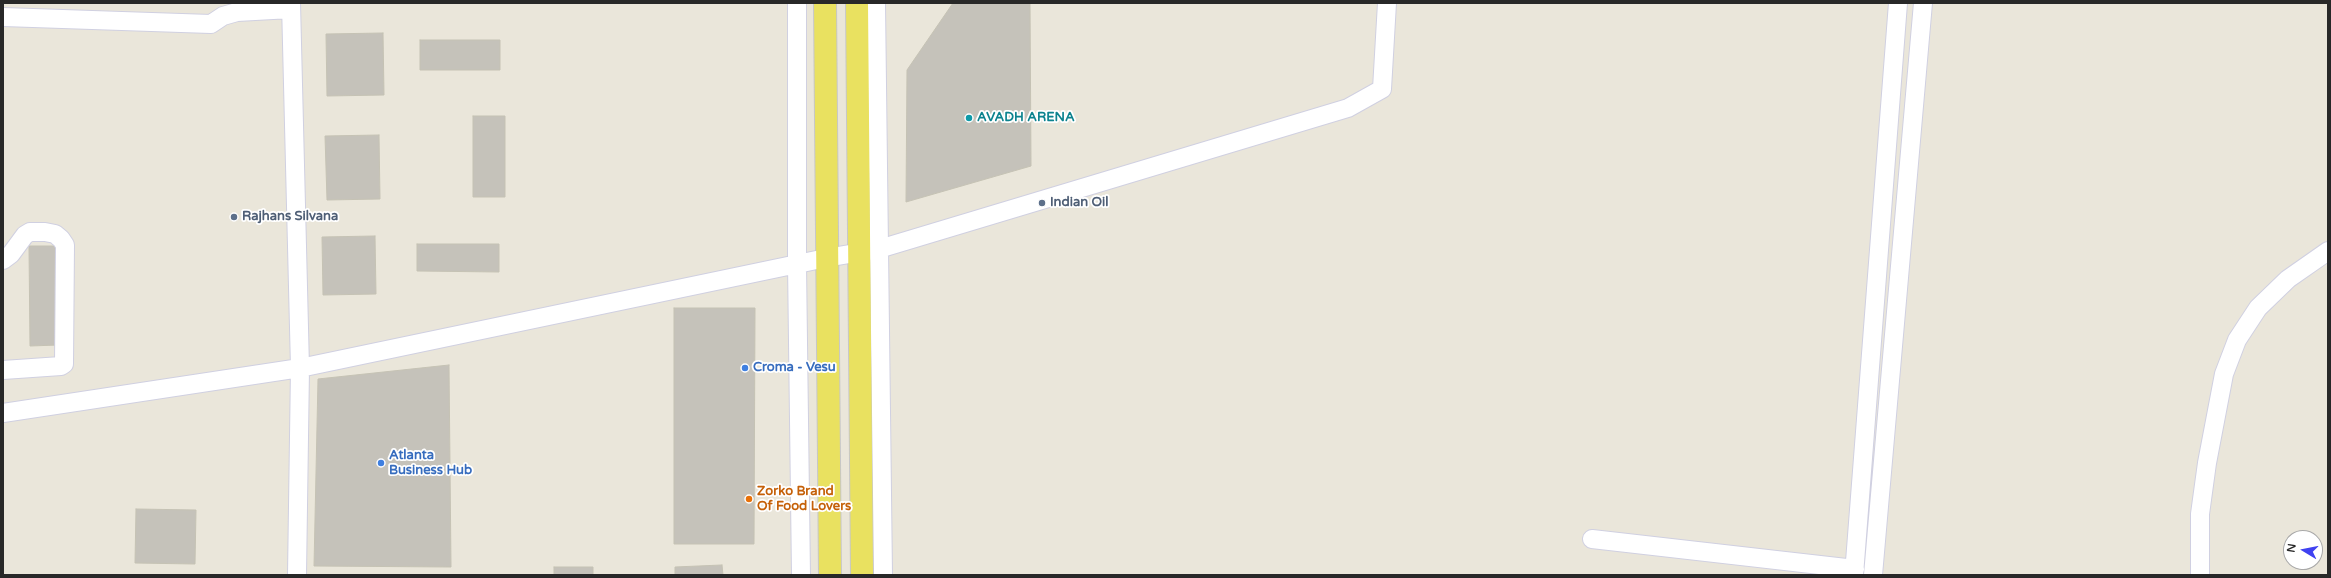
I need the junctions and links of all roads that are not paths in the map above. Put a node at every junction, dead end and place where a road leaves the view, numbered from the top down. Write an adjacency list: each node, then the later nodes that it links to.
1 (797, 3): 14 (street)
2 (825, 3): 12 (main road)
3 (857, 3): 10 (main road)
4 (876, 3): 10 (street)
5 (1387, 3): 10 (street)
6 (1898, 3): 19 (street)
7 (1923, 3): 25 (street)
8 (291, 6): 9 (street); 15 (street)
9 (3, 17)
10 (869, 250): 12 (street); 23 (main road); 24 (street)
11 (2328, 251): 26 (street)
12 (826, 258): 14 (street); 22 (main road)
13 (3, 260): 16 (street)
14 (796, 264): 15 (street); 21 (street)
15 (300, 368): 17 (street); 20 (street)
16 (3, 370)
17 (3, 412)
18 (1592, 538): 19 (street)
19 (1854, 572)
20 (297, 575)
21 (801, 575)
22 (830, 575)
23 (862, 575)
24 (883, 575)
25 (1873, 575)
26 (2200, 575)

